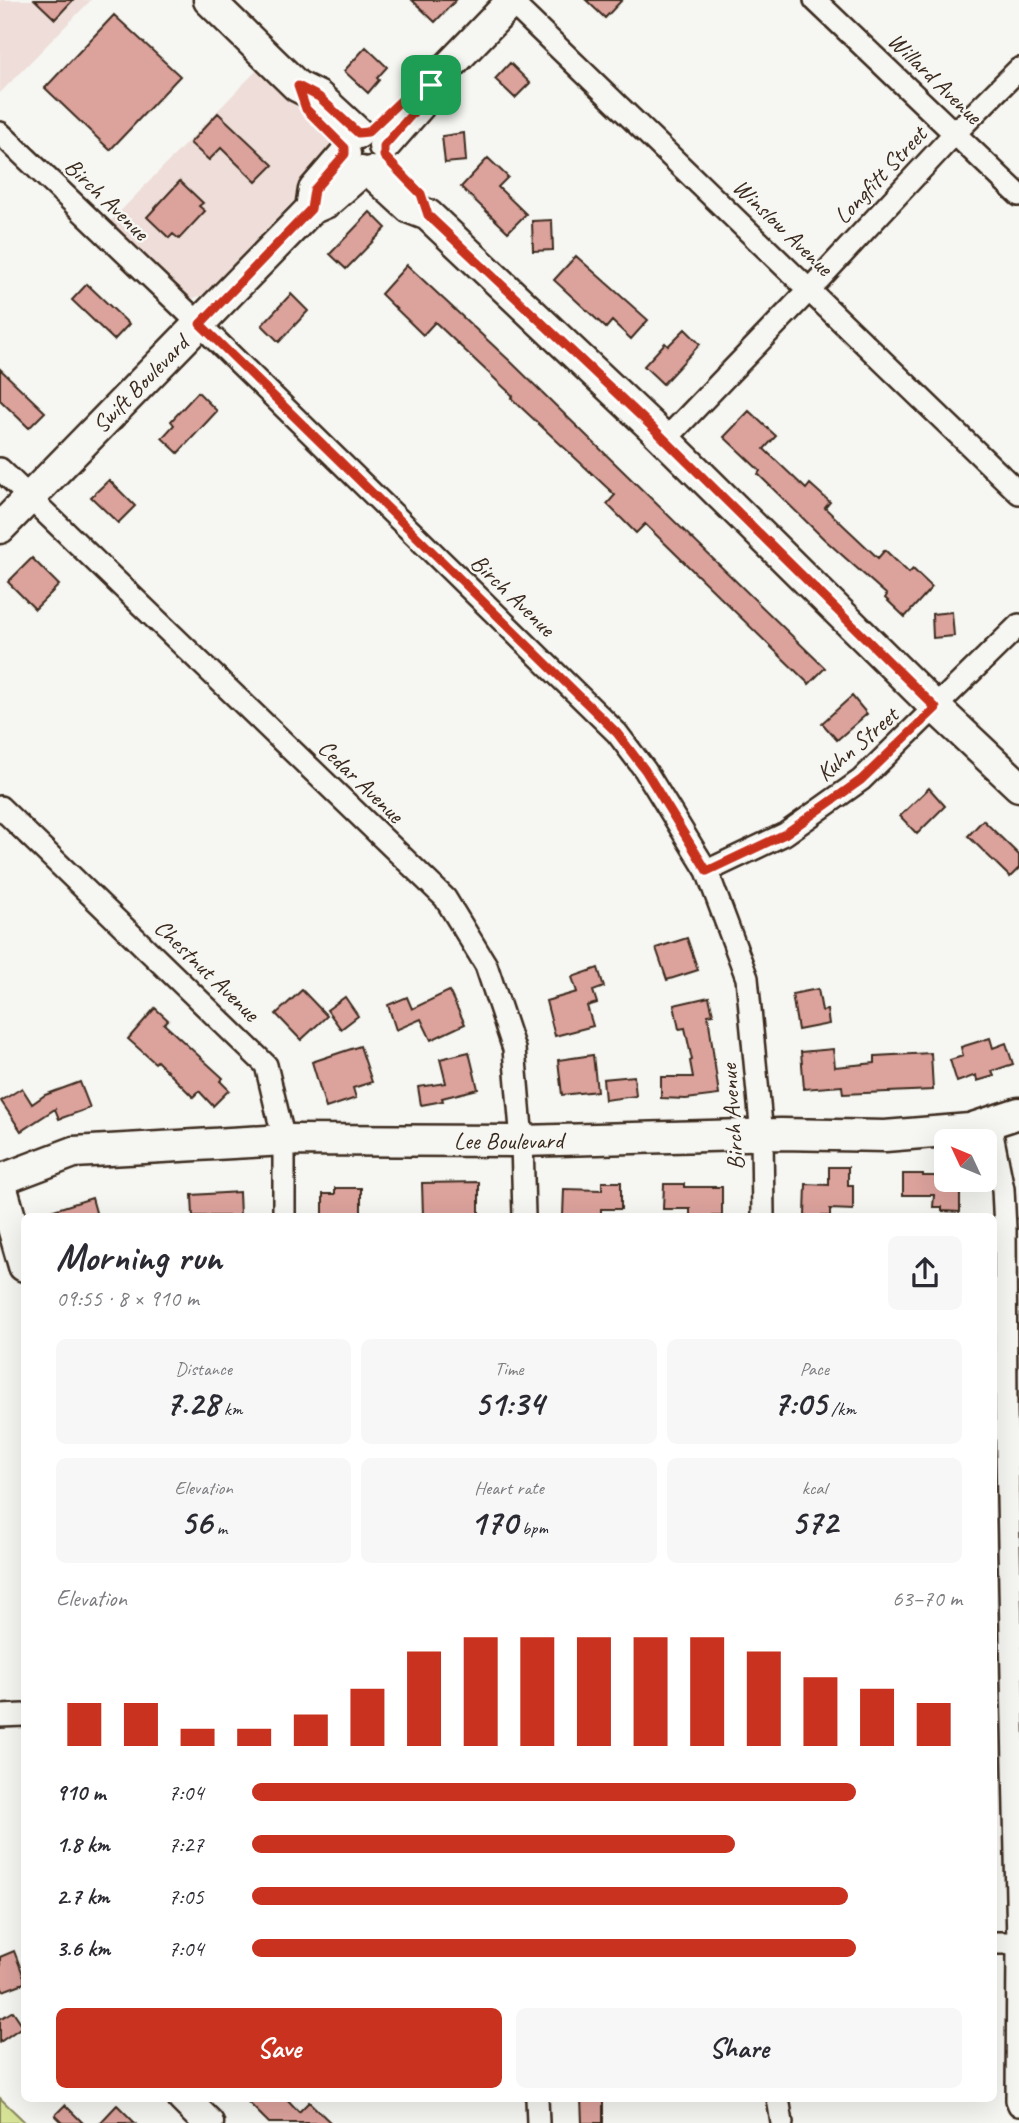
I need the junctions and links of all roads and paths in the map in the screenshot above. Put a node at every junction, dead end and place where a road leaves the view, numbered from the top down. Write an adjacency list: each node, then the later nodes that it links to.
1 (209, 0): 7 (street)
2 (815, 0): 6 (street, Willard Avenue)
3 (511, 1): 7 (street, Swift Boulevard); 9 (street, Winslow Avenue)
4 (1019, 69): 6 (street, Longfitt Street)
5 (0, 133): 10 (street, Birch Avenue)
6 (955, 133): 8 (street, Willard Avenue); 9 (street, Longfitt Street)
7 (364, 152): 10 (street, Swift Boulevard); 11 (street)
8 (1019, 195)
9 (810, 289): 11 (street, Longfitt Street); 13 (street, Winslow Avenue)
10 (200, 324): 14 (street, Swift Boulevard); 20 (street, Birch Avenue)
11 (665, 440): 17 (street)
12 (0, 469): 14 (street, Cedar Avenue)
13 (1019, 493)
14 (29, 498): 15 (street, Swift Boulevard); 25 (street, Cedar Avenue)
15 (0, 528)
16 (1019, 625): 17 (street, Kuhn Street)
17 (936, 708): 18 (street); 20 (street, Kuhn Street)
18 (1019, 786)
19 (0, 807): 24 (street, Chestnut Avenue)
20 (707, 871): 23 (street, Birch Avenue)
21 (1019, 1113): 22 (street, Lee Boulevard)
22 (990, 1124): 23 (street, Lee Boulevard); 31 (street)
23 (762, 1135): 25 (street, Lee Boulevard); 29 (street, Birch Avenue)
24 (284, 1140): 25 (street, Lee Boulevard); 26 (street, Lee Boulevard); 27 (street, Chestnut Avenue)
25 (522, 1141): 28 (street, Cedar Avenue)
26 (0, 1181): 30 (street)
27 (284, 1213)
28 (524, 1213)
29 (763, 1213)
30 (21, 1255)
31 (1013, 1396): 35 (street)
32 (21, 1715): 33 (street)
33 (0, 1716)
34 (997, 1943): 35 (street)
35 (1018, 1943): 39 (street)
36 (187, 2102): 40 (street)
37 (537, 2102): 41 (street)
38 (779, 2102): 42 (street)
39 (1019, 2105)
40 (208, 2123)
41 (538, 2123)
42 (782, 2123)

